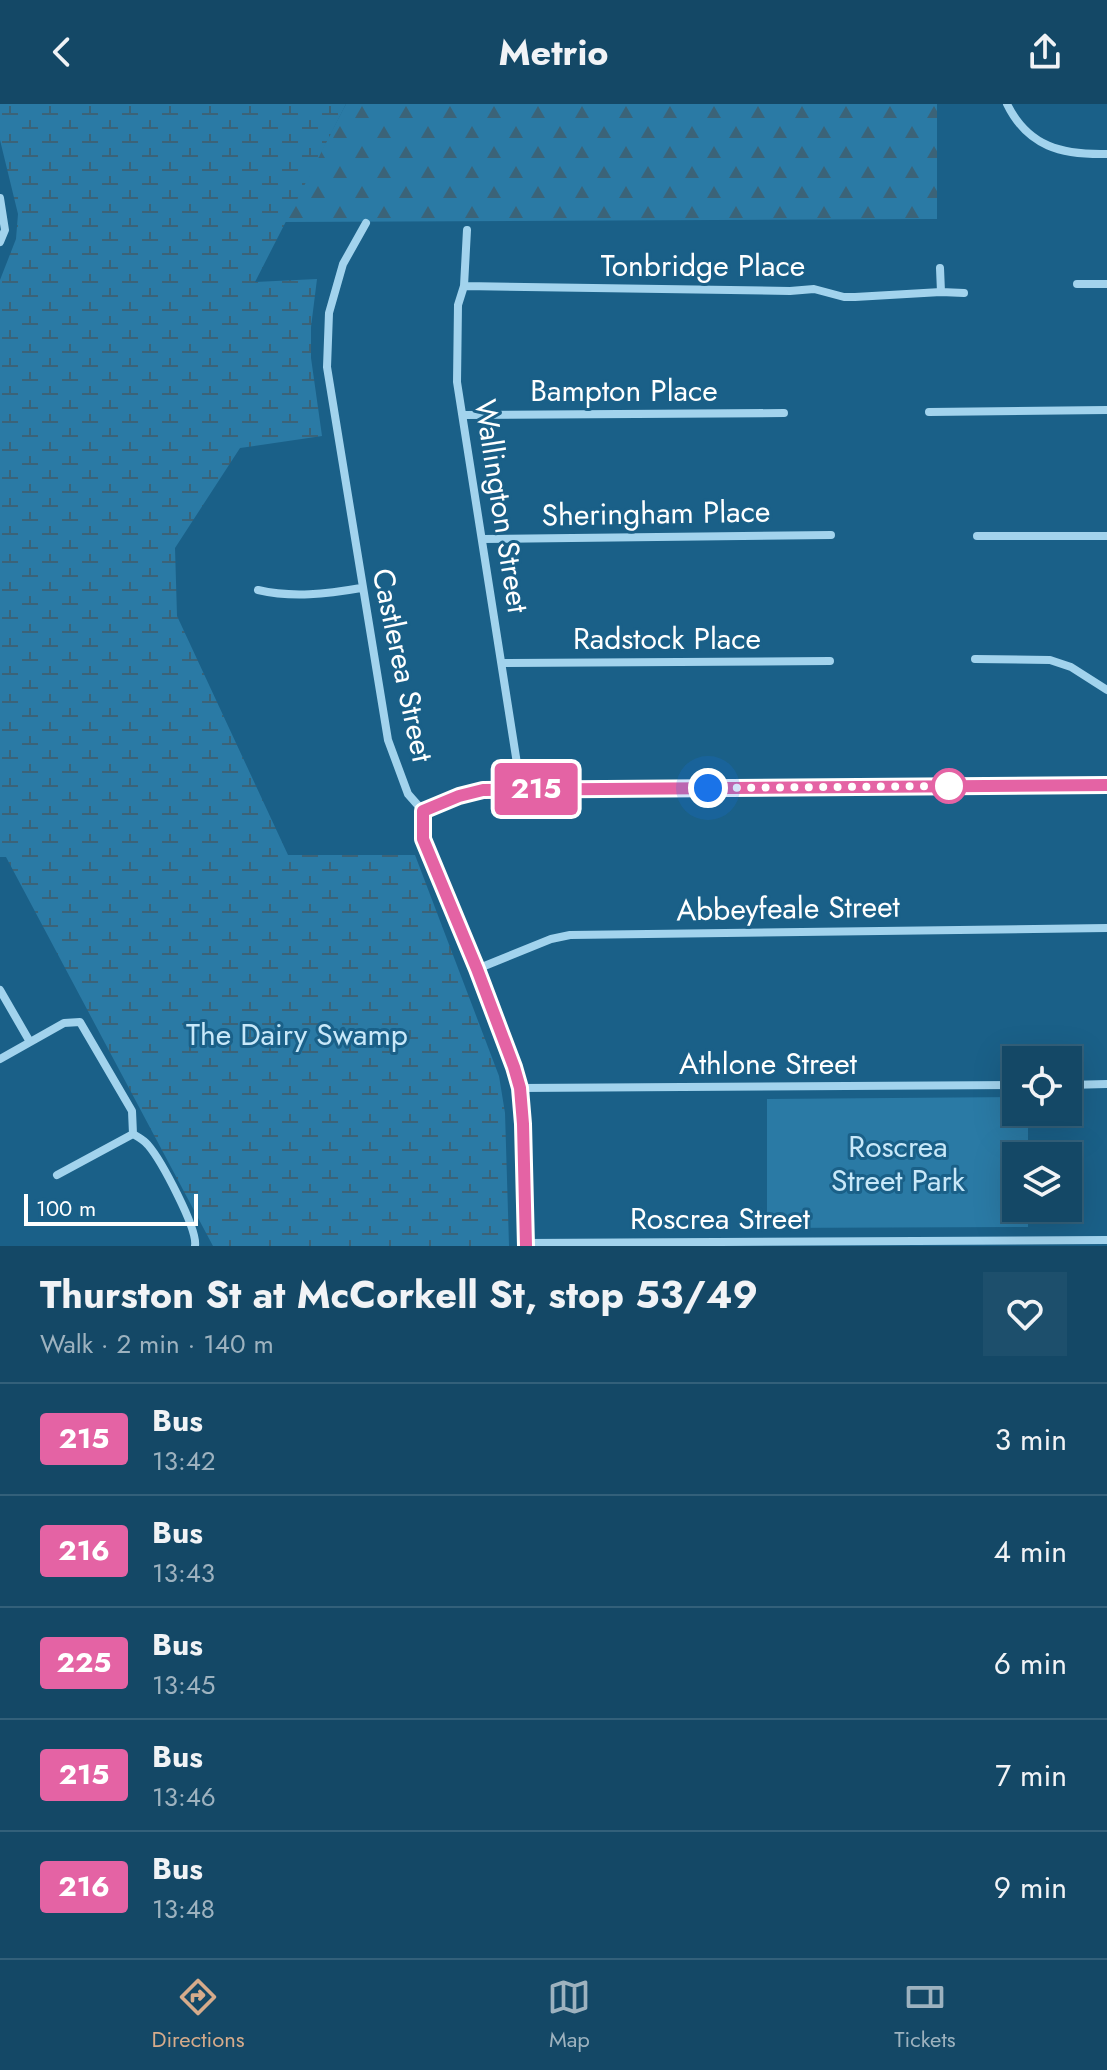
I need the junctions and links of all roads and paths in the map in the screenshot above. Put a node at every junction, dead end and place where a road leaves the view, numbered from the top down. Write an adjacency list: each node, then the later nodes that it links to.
1 (1007, 104): 2 (street)
2 (1107, 154)
3 (0, 198): 6 (street)
4 (366, 223): 21 (street, Castlerea Street)
5 (467, 230): 10 (street, Wallington Street)
6 (0, 242)
7 (940, 268): 11 (street)
8 (1077, 284): 9 (street)
9 (1107, 284)
10 (464, 286): 11 (street, Tonbridge Place); 16 (street, Wallington Street)
11 (941, 292): 12 (street, Tonbridge Place)
12 (964, 293)
13 (1107, 410): 14 (street)
14 (929, 412)
15 (784, 413): 16 (street, Bampton Place)
16 (464, 415): 20 (street, Wallington Street)
17 (831, 535): 20 (street, Sheringham Place)
18 (977, 536): 19 (street)
19 (1107, 536)
20 (482, 539): 25 (street, Wallington Street)
21 (361, 588): 22 (street); 29 (street, Castlerea Street)
22 (258, 590)
23 (975, 659): 26 (street)
24 (830, 661): 25 (street, Radstock Place)
25 (503, 663): 28 (street, Wallington Street)
26 (1107, 690)
27 (1107, 785): 28 (street)
28 (521, 789): 29 (street)
29 (423, 811): 31 (street, Castlerea Street)
30 (1107, 928): 31 (street, Abbeyfeale Street)
31 (477, 969): 38 (street, Castlerea Street)
32 (0, 990): 33 (street)
33 (30, 1042): 34 (street); 39 (street)
34 (0, 1059)
35 (1107, 1084): 37 (street)
36 (1002, 1085): 38 (street, Athlone Street)
37 (1082, 1085)
38 (520, 1088): 42 (street, Castlerea Street)
39 (133, 1134): 40 (street); 43 (street)
40 (57, 1175)
41 (1107, 1240): 42 (street, Roscrea Street)
42 (526, 1244)
43 (195, 1246)

